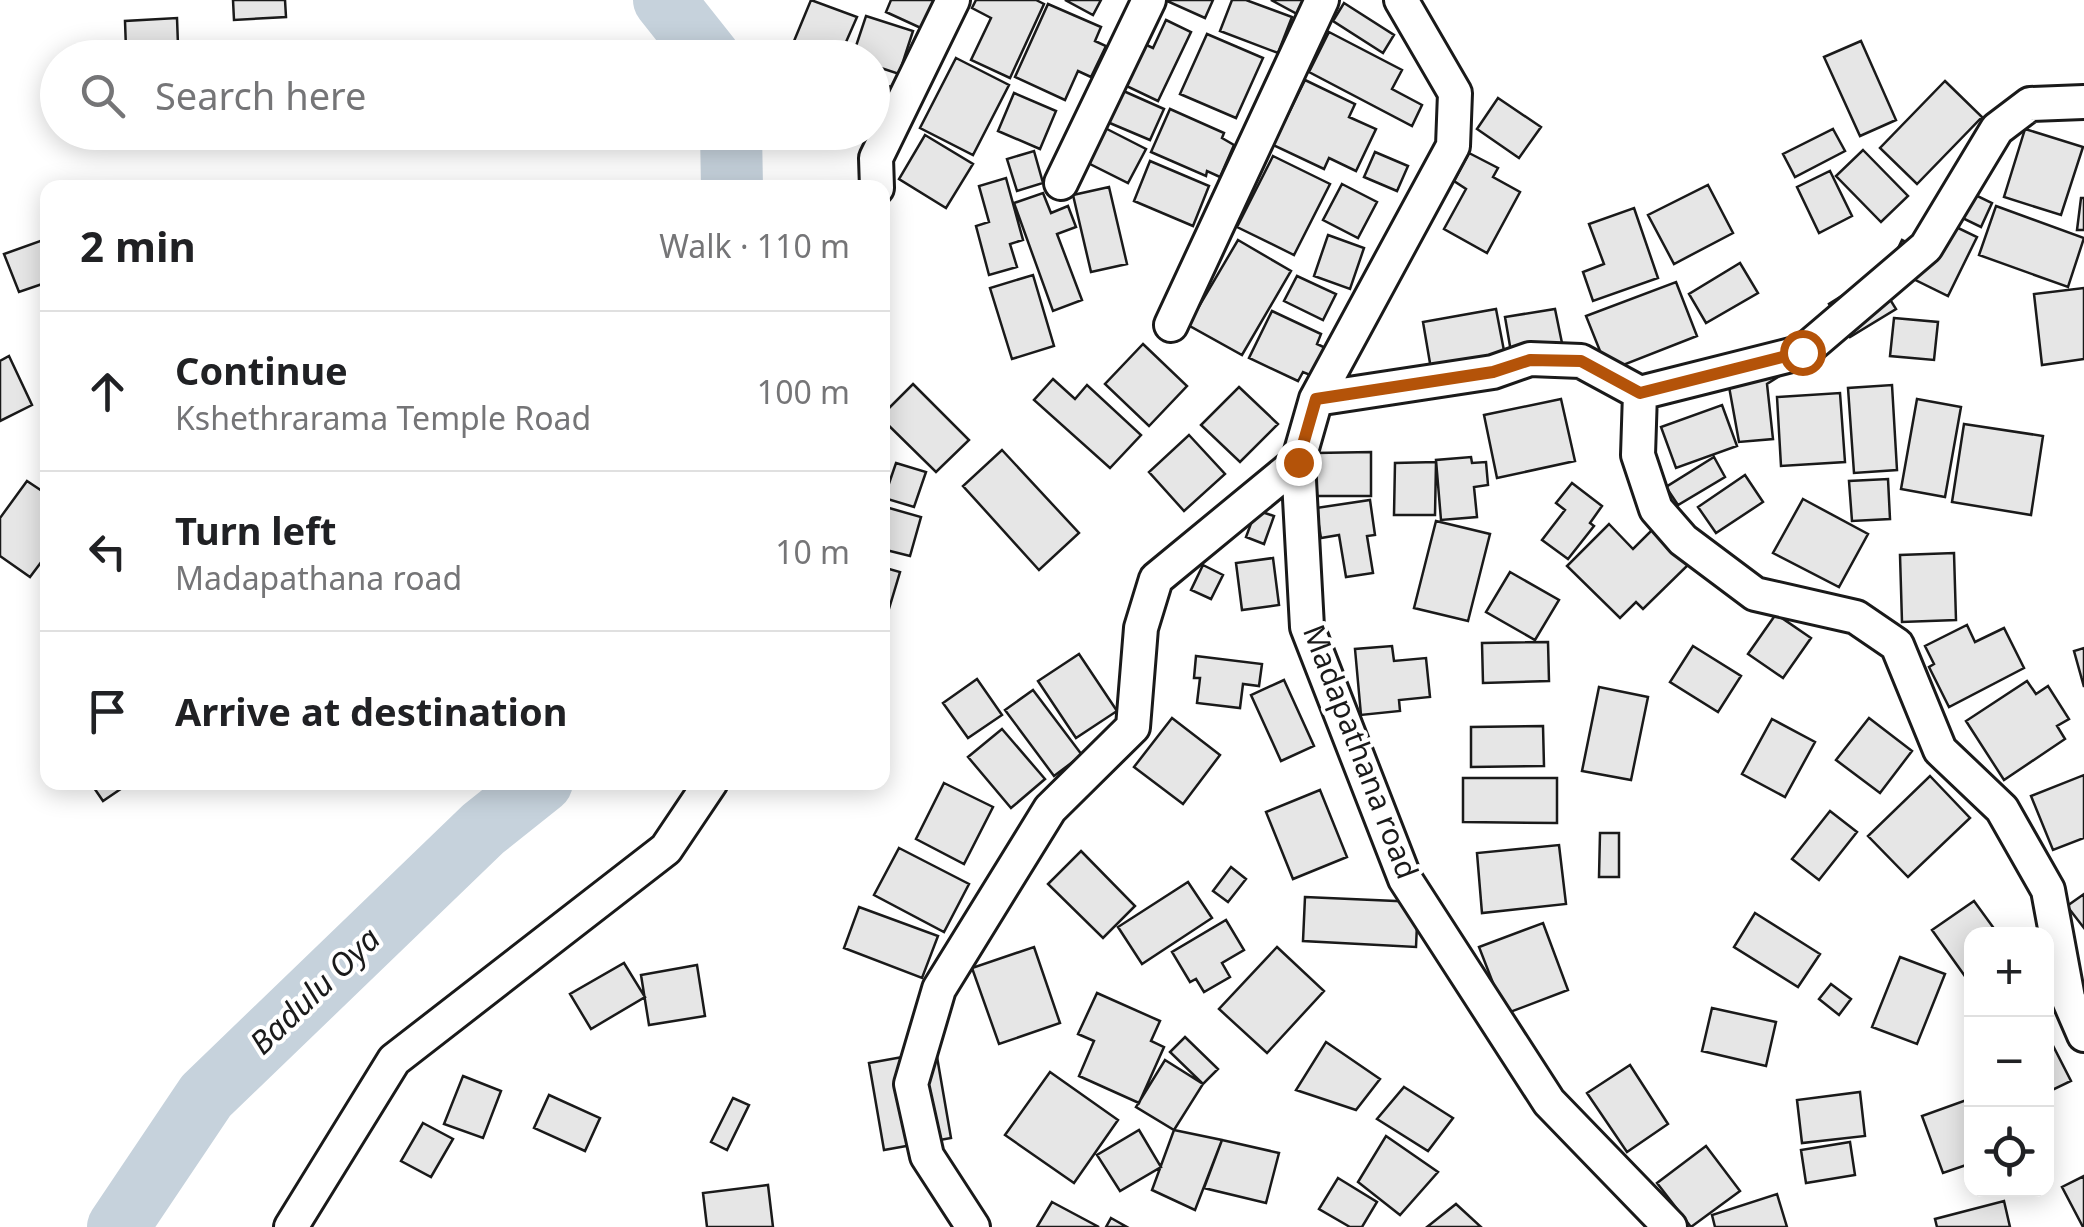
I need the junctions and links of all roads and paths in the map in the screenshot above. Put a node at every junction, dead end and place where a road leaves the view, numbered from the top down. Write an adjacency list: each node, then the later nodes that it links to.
1 (953, 0): 6 (street)
2 (1149, 0): 9 (street)
3 (1322, 0): 10 (street)
4 (1401, 0): 12 (street, Madapathana road)
5 (2084, 102): 11 (street)
6 (890, 129)
7 (880, 150): 8 (street)
8 (876, 180)
9 (1061, 183)
10 (1170, 324)
11 (1640, 393): 12 (street); 15 (street)
12 (1316, 399): 13 (street, Madapathana road)
13 (1298, 462): 17 (street); 18 (street, Madapathana road)
14 (706, 790): 16 (street)
15 (2084, 1035)
16 (291, 1227)
17 (973, 1227)
18 (1670, 1227)

